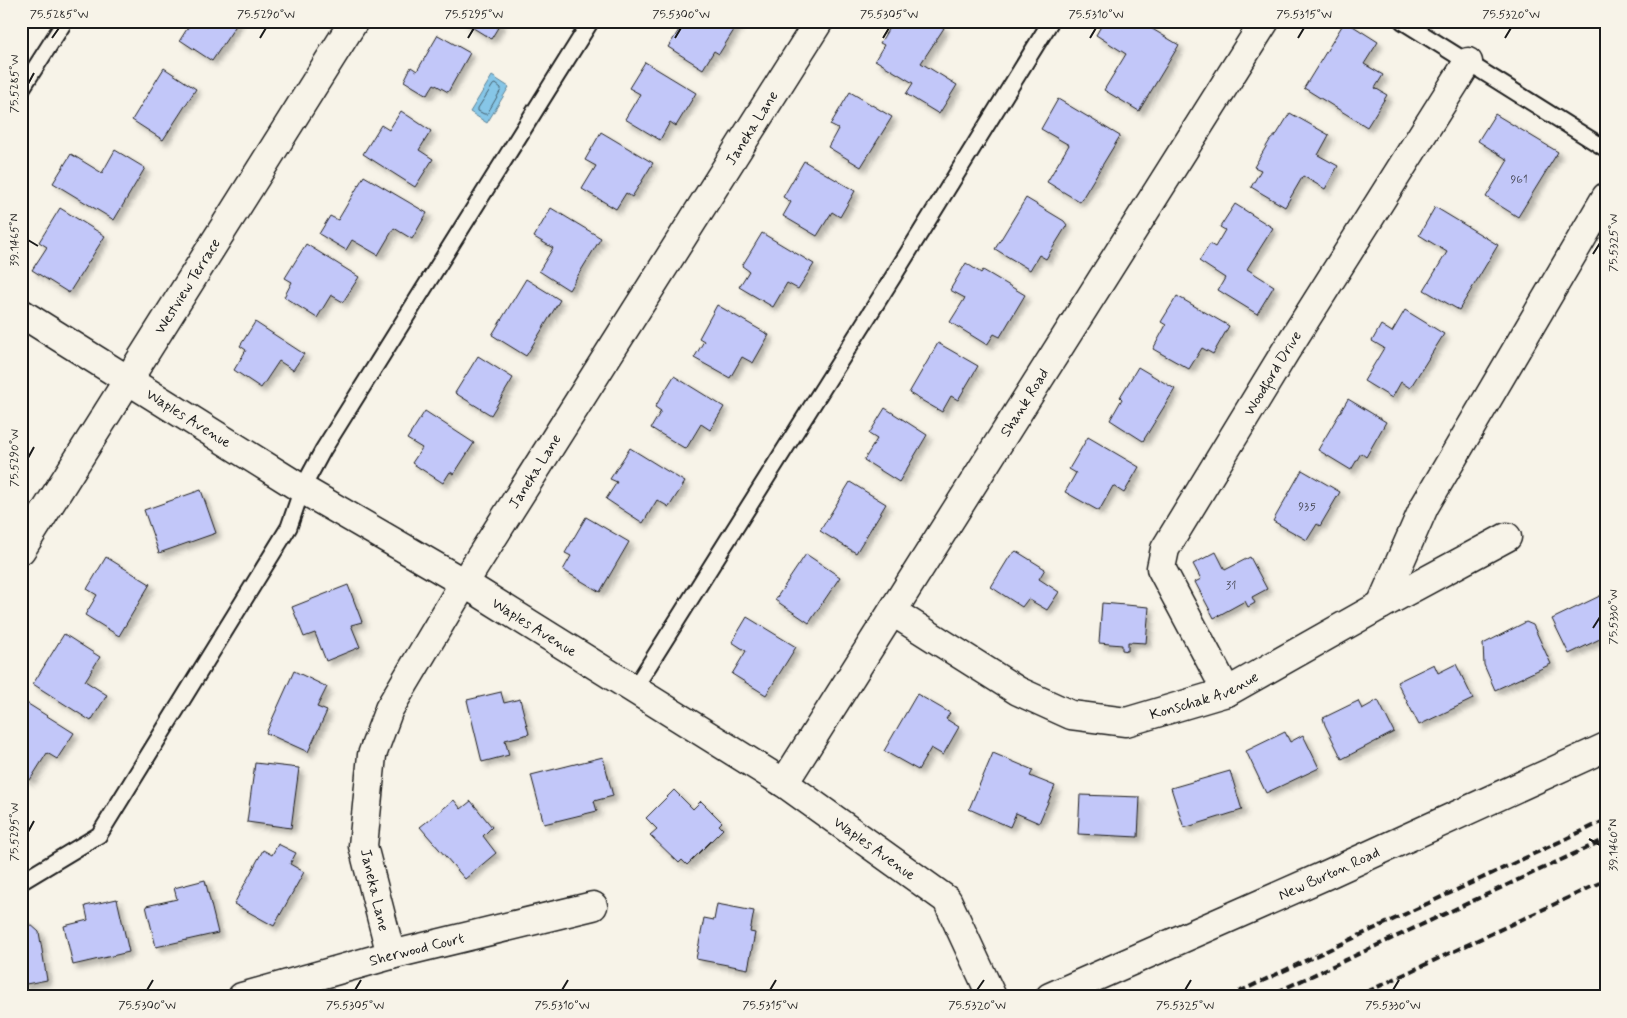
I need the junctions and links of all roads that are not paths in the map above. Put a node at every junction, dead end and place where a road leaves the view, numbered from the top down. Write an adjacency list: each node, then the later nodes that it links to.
1 (65, 21): 9 (lane)
2 (354, 21): 13 (street, Westview Terrace)
3 (592, 21): 14 (lane)
4 (819, 21): 17 (street, Janeka Lane)
5 (1051, 21): 20 (lane)
6 (1265, 21): 19 (street, Shank Road)
7 (1402, 21): 8 (lane)
8 (1468, 62): 10 (lane); 21 (street, Woodford Drive)
9 (21, 90)
10 (1606, 148)
11 (1606, 197): 18 (street)
12 (21, 312): 13 (street, Waples Avenue)
13 (129, 380): 14 (street, Waples Avenue); 16 (street, Westview Terrace)
14 (302, 489): 17 (street, Waples Avenue); 24 (lane)
15 (1507, 537): 18 (street, Konschak Avenue)
16 (21, 550)
17 (464, 583): 20 (street, Waples Avenue); 26 (street, Janeka Lane)
18 (1382, 605): 21 (street, Konschak Avenue)
19 (893, 612): 21 (street, Konschak Avenue); 23 (street, Shank Road)
20 (634, 689): 23 (street, Waples Avenue)
21 (1227, 692)
22 (1606, 747): 29 (street, New Burton Road)
23 (784, 783): 28 (street, Waples Avenue)
24 (21, 882)
25 (593, 906): 26 (street, Sherwood Court)
26 (390, 955): 27 (street, Sherwood Court)
27 (242, 997)
28 (992, 997)
29 (1050, 997)

